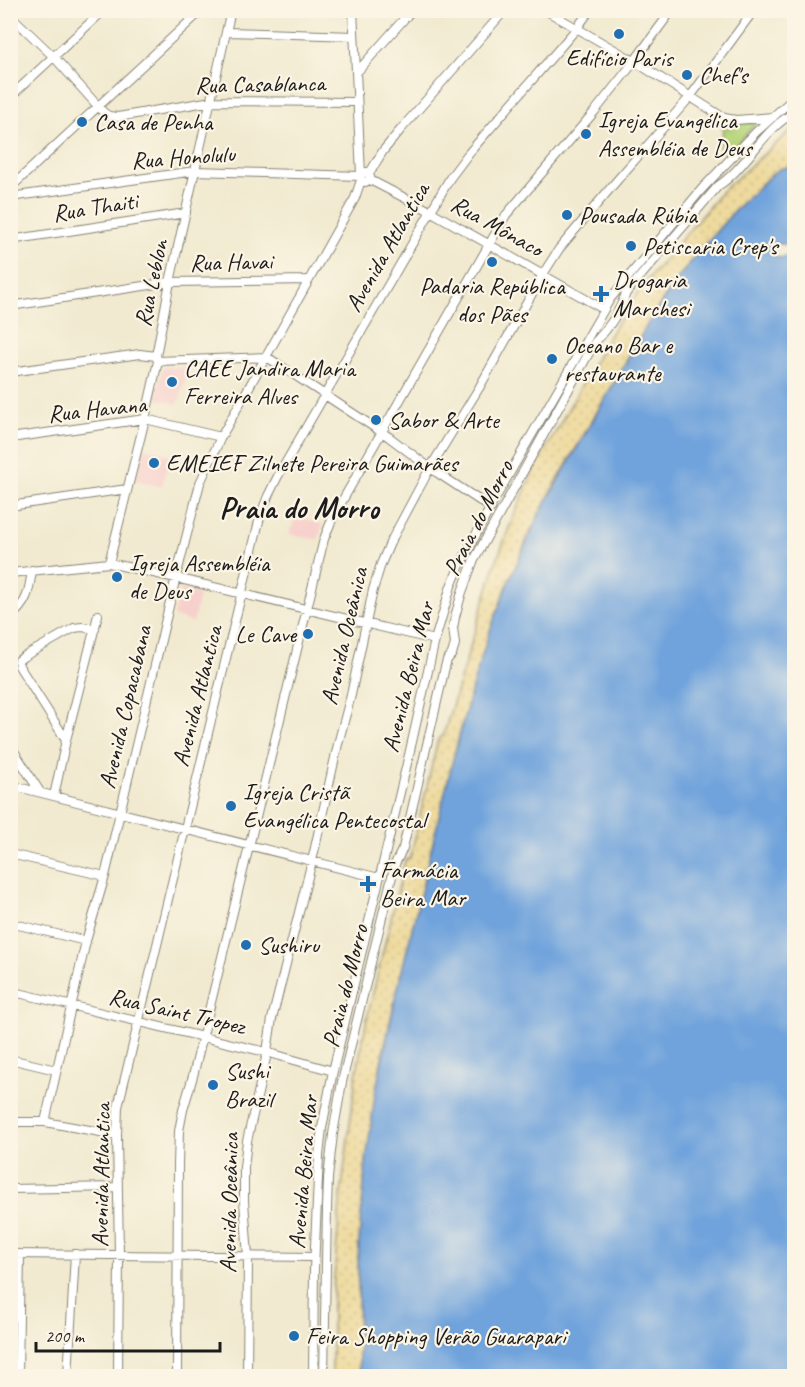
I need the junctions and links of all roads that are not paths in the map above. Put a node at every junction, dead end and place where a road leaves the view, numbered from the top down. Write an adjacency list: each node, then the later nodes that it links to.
1 (104, 10): 15 (street)
2 (202, 10): 23 (street)
3 (231, 10): 13 (street, Rua Leblon)
4 (353, 10): 14 (street)
5 (412, 10): 17 (street)
6 (505, 10): 27 (street, Avenida Copacabana)
7 (545, 10): 12 (street)
8 (590, 10): 12 (street, Avenida Atlantica)
9 (672, 10): 16 (street)
10 (754, 10): 19 (street, Avenida Oceânica)
11 (10, 15): 15 (street)
12 (577, 28): 16 (street); 30 (street, Avenida Atlantica)
13 (228, 32): 14 (street); 21 (street, Rua Leblon)
14 (354, 36): 17 (street)
15 (54, 57): 18 (street); 23 (street)
16 (634, 61): 19 (street); 33 (street)
17 (357, 72): 22 (street)
18 (10, 97)
19 (690, 97): 25 (street); 34 (street, Avenida Oceânica)
20 (795, 98): 25 (street, Avenida Beira Mar)
21 (212, 101): 22 (street, Rua Casablanca); 23 (street, Rua Casablanca); 26 (street, Rua Leblon)
22 (357, 102): 27 (street)
23 (98, 106): 28 (street)
24 (795, 113): 101 (street, Praia do Morro)
25 (772, 117): 38 (street, Avenida Beira Mar)
26 (195, 171): 27 (street, Rua Honolulu); 29 (street, Rua Honolulu); 31 (street, Rua Leblon)
27 (364, 175): 30 (street, Rua Mônaco); 35 (street, Avenida Copacabana)
28 (10, 188)
29 (10, 197)
30 (430, 211): 33 (street, Rua Mônaco); 42 (street, Avenida Atlantica)
31 (186, 213): 32 (street, Rua Thaiti); 36 (street, Rua Leblon)
32 (10, 240)
33 (489, 244): 34 (street, Rua Mônaco); 44 (street)
34 (543, 274): 38 (street, Rua Mônaco); 47 (street, Avenida Oceânica)
35 (309, 280): 36 (street, Rua Havai); 39 (street, Avenida Copacabana)
36 (170, 282): 37 (street, Rua Havai); 40 (street, Rua Leblon)
37 (10, 306)
38 (603, 309): 50 (street, Avenida Beira Mar)
39 (267, 357): 40 (street); 42 (street); 45 (street, Avenida Copacabana)
40 (157, 359): 41 (street); 43 (street, Rua Leblon)
41 (10, 372)
42 (324, 395): 44 (street); 55 (street, Avenida Atlantica)
43 (145, 419): 45 (street, Rua Havana); 46 (street, Rua Havana); 48 (street, Rua Leblon)
44 (382, 433): 47 (street); 56 (street)
45 (221, 437): 54 (street, Avenida Copacabana)
46 (10, 438)
47 (430, 468): 50 (street); 59 (street, Avenida Oceânica)
48 (127, 489): 49 (street); 51 (street, Rua Leblon)
49 (10, 506)
50 (491, 508): 61 (street, Avenida Beira Mar)
51 (109, 563): 52 (street); 54 (street)
52 (32, 570): 53 (street); 58 (street)
53 (10, 573)
54 (176, 578): 55 (street); 67 (street, Avenida Copacabana)
55 (242, 594): 56 (street); 68 (street, Avenida Atlantica)
56 (307, 609): 59 (street); 69 (street)
57 (98, 615): 60 (street)
58 (10, 617)
59 (366, 623): 61 (street); 71 (street, Avenida Oceânica)
60 (95, 629): 62 (street); 62 (street)
61 (435, 640): 73 (street, Avenida Beira Mar)
62 (66, 740): 66 (street)
63 (10, 745): 65 (street)
64 (10, 785): 65 (street)
65 (40, 792): 66 (street)
66 (54, 796): 67 (street)
67 (120, 812): 68 (street); 72 (street, Avenida Copacabana)
68 (185, 829): 69 (street); 78 (street, Avenida Atlantica)
69 (249, 845): 71 (street); 79 (street)
70 (10, 854): 72 (street)
71 (312, 861): 73 (street); 80 (street, Avenida Oceânica)
72 (105, 876): 75 (street, Avenida Copacabana)
73 (379, 878): 83 (street, Avenida Beira Mar)
74 (10, 923): 75 (street)
75 (86, 942): 77 (street, Avenida Copacabana)
76 (10, 992): 77 (street, Rua Saint Tropez)
77 (72, 1006): 78 (street, Rua Saint Tropez); 82 (street, Avenida Copacabana)
78 (138, 1022): 79 (street, Rua Saint Tropez); 86 (street, Avenida Atlantica)
79 (202, 1038): 80 (street, Rua Saint Tropez); 92 (street)
80 (266, 1052): 83 (street, Rua Saint Tropez); 93 (street, Avenida Oceânica)
81 (10, 1059): 82 (street)
82 (56, 1070): 85 (street, Avenida Copacabana)
83 (333, 1071): 94 (street, Avenida Beira Mar)
84 (10, 1122): 85 (street)
85 (45, 1122): 86 (street)
86 (117, 1135): 87 (street, Avenida Atlantica)
87 (117, 1187): 88 (street); 91 (street, Avenida Atlantica)
88 (10, 1189)
89 (15, 1254): 90 (street); 95 (street)
90 (75, 1254): 91 (street); 96 (street)
91 (119, 1255): 92 (street); 97 (street, Avenida Atlantica)
92 (178, 1257): 93 (street); 98 (street)
93 (248, 1257): 94 (street); 99 (street, Avenida Oceânica)
94 (314, 1257): 100 (street, Avenida Beira Mar)
95 (18, 1377)
96 (68, 1377)
97 (118, 1377)
98 (177, 1377)
99 (247, 1377)
100 (314, 1377)
101 (324, 1377)

